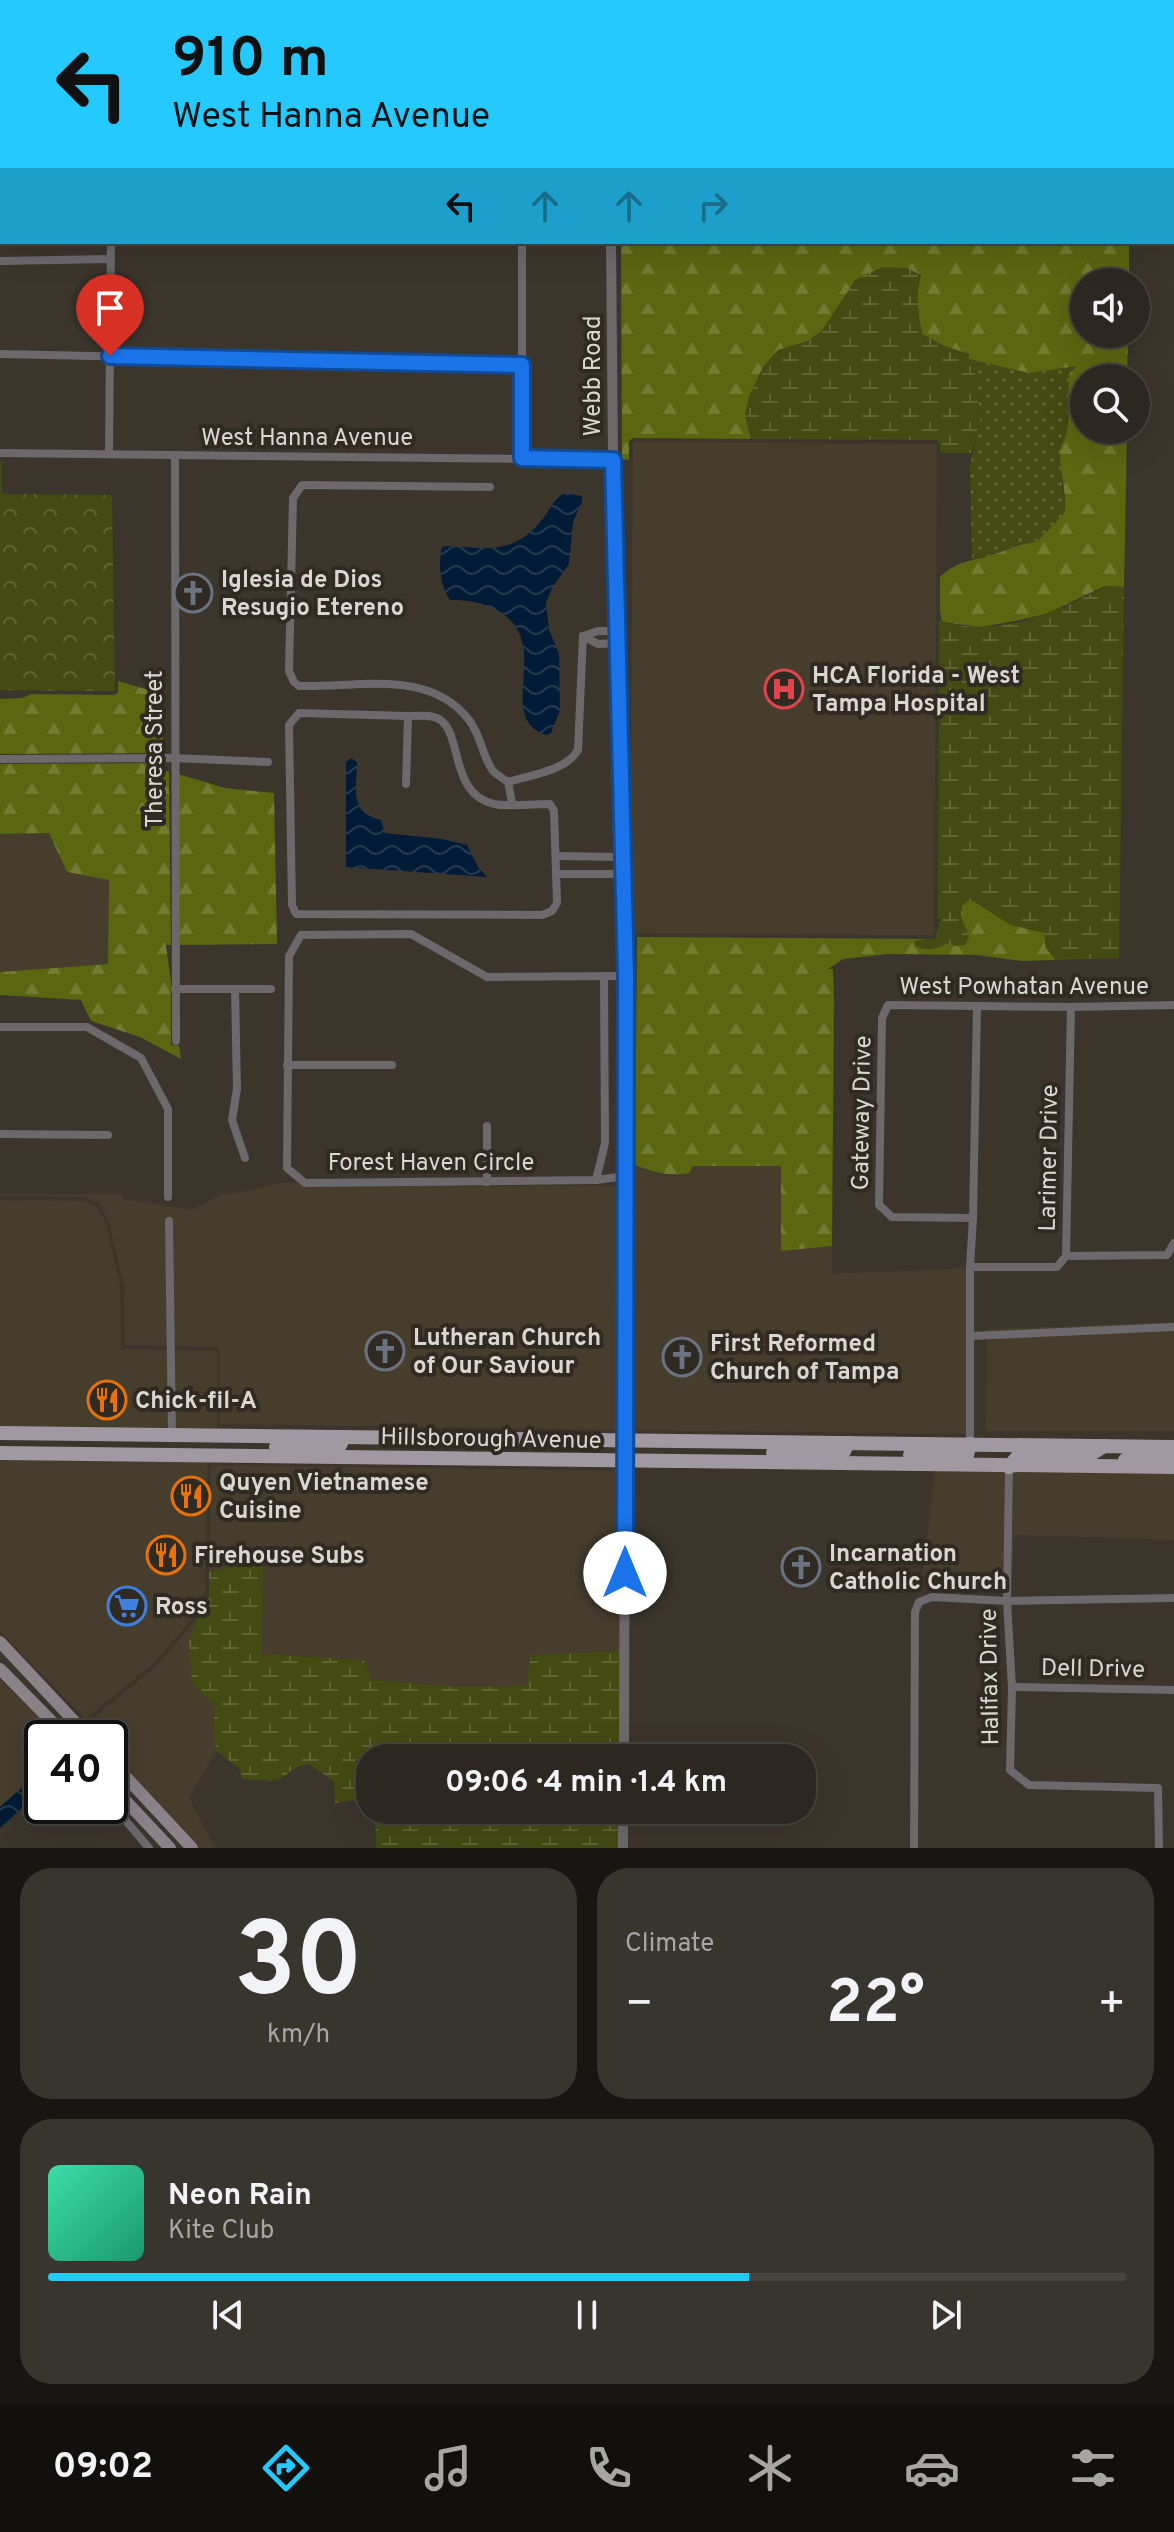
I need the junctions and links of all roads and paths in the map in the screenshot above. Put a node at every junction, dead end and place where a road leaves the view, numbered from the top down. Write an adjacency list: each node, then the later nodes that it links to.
1 (111, 244): 4 (street)
2 (522, 244): 8 (street)
3 (611, 244): 13 (street, Webb Road)
4 (111, 259): 5 (street); 7 (street)
5 (0, 261)
6 (0, 354): 7 (street)
7 (110, 356): 8 (street); 10 (street)
8 (522, 365): 12 (street)
9 (0, 453): 10 (street, West Hanna Avenue)
10 (109, 453): 11 (street, West Hanna Avenue)
11 (175, 457): 12 (street, West Hanna Avenue); 19 (street, Theresa Street)
12 (522, 458): 13 (street, West Hanna Avenue)
13 (613, 460): 15 (street, Webb Road)
14 (490, 487): 22 (street)
15 (617, 631): 16 (street); 17 (street, Webb Road)
16 (583, 636): 17 (street); 22 (street)
17 (618, 643): 26 (street, Webb Road)
18 (408, 716): 23 (street); 24 (street); 27 (street)
19 (173, 758): 20 (street); 21 (street); 31 (street, Theresa Street)
20 (0, 759)
21 (268, 762)
22 (508, 782): 24 (street)
23 (406, 784)
24 (512, 803): 25 (street)
25 (556, 856): 26 (street); 27 (street)
26 (623, 857): 28 (street, Webb Road)
27 (556, 874): 28 (street)
28 (623, 874): 30 (street, Webb Road)
29 (604, 976): 30 (street, Forest Haven Circle); 40 (street, Forest Haven Circle); 47 (street)
30 (626, 976): 46 (street, Webb Road)
31 (175, 989): 32 (street); 39 (street, Theresa Street)
32 (235, 989): 33 (street); 45 (street)
33 (271, 989)
34 (1174, 1005): 36 (street, West Powhatan Avenue)
35 (977, 1007): 36 (street, West Powhatan Avenue); 37 (street, West Powhatan Avenue); 50 (street)
36 (1071, 1007): 53 (street, Larimer Drive)
37 (882, 1018): 50 (street, Gateway Drive)
38 (0, 1027): 49 (street)
39 (176, 1041)
40 (287, 1065): 41 (street); 48 (street, Forest Haven Circle)
41 (392, 1065)
42 (487, 1126): 48 (street)
43 (0, 1134): 44 (street)
44 (108, 1135)
45 (245, 1158)
46 (626, 1176): 47 (street, Forest Haven Circle); 64 (street, Webb Road)
47 (596, 1180): 48 (street, Forest Haven Circle)
48 (487, 1182)
49 (168, 1197)
50 (973, 1218): 54 (street)
51 (169, 1221): 59 (street)
52 (1174, 1243): 53 (street)
53 (1066, 1256): 54 (street, Larimer Drive)
54 (970, 1267): 56 (street)
55 (1174, 1327): 56 (street)
56 (970, 1336): 66 (street)
57 (0, 1433): 58 (main road, Hillsborough Avenue)
58 (55, 1433): 59 (main road, Hillsborough Avenue); 70 (main road)
59 (172, 1434): 60 (main road, Hillsborough Avenue)
60 (221, 1435): 61 (main road, Hillsborough Avenue); 71 (main road)
61 (344, 1437): 62 (main road, Hillsborough Avenue); 73 (main road)
62 (424, 1438): 63 (main road, Hillsborough Avenue); 74 (main road)
63 (471, 1439): 64 (main road, Hillsborough Avenue); 75 (main road)
64 (626, 1441): 65 (main road, Hillsborough Avenue); 76 (street, Webb Road)
65 (848, 1443): 66 (main road, Hillsborough Avenue); 77 (main road)
66 (970, 1444): 67 (main road, Hillsborough Avenue); 78 (main road)
67 (1104, 1446): 68 (main road, Hillsborough Avenue); 79 (main road)
68 (1174, 1447)
69 (0, 1453): 70 (main road, Hillsborough Avenue)
70 (55, 1454): 71 (main road, Hillsborough Avenue)
71 (134, 1454): 73 (main road, Hillsborough Avenue)
72 (1174, 1454): 80 (main road)
73 (232, 1456): 74 (main road, Hillsborough Avenue)
74 (344, 1458): 75 (main road, Hillsborough Avenue)
75 (412, 1459): 76 (main road, Hillsborough Avenue)
76 (626, 1461): 77 (main road, Hillsborough Avenue); 92 (street, Webb Road)
77 (757, 1463): 78 (main road, Hillsborough Avenue)
78 (883, 1464): 79 (main road, Hillsborough Avenue)
79 (1009, 1467): 80 (main road, Hillsborough Avenue); 83 (street, Halifax Drive)
80 (1121, 1467): 81 (main road, Hillsborough Avenue)
81 (1174, 1467)
82 (1174, 1598): 83 (street)
83 (1007, 1601): 88 (street, Halifax Drive); 101 (street)
84 (0, 1642): 85 (main road)
85 (12, 1654): 86 (main road); 91 (main road)
86 (0, 1661)
87 (0, 1669): 90 (main road)
88 (1012, 1687): 89 (street, Dell Drive); 102 (street, Halifax Drive)
89 (1174, 1690)
90 (50, 1720)
91 (73, 1720)
92 (624, 1744)
93 (128, 1779): 99 (main road)
94 (128, 1803): 98 (main road)
95 (128, 1823): 97 (street)
96 (623, 1824): 100 (street)
97 (149, 1848)
98 (170, 1848)
99 (192, 1848)
100 (623, 1848)
101 (914, 1848)
102 (1159, 1848)

